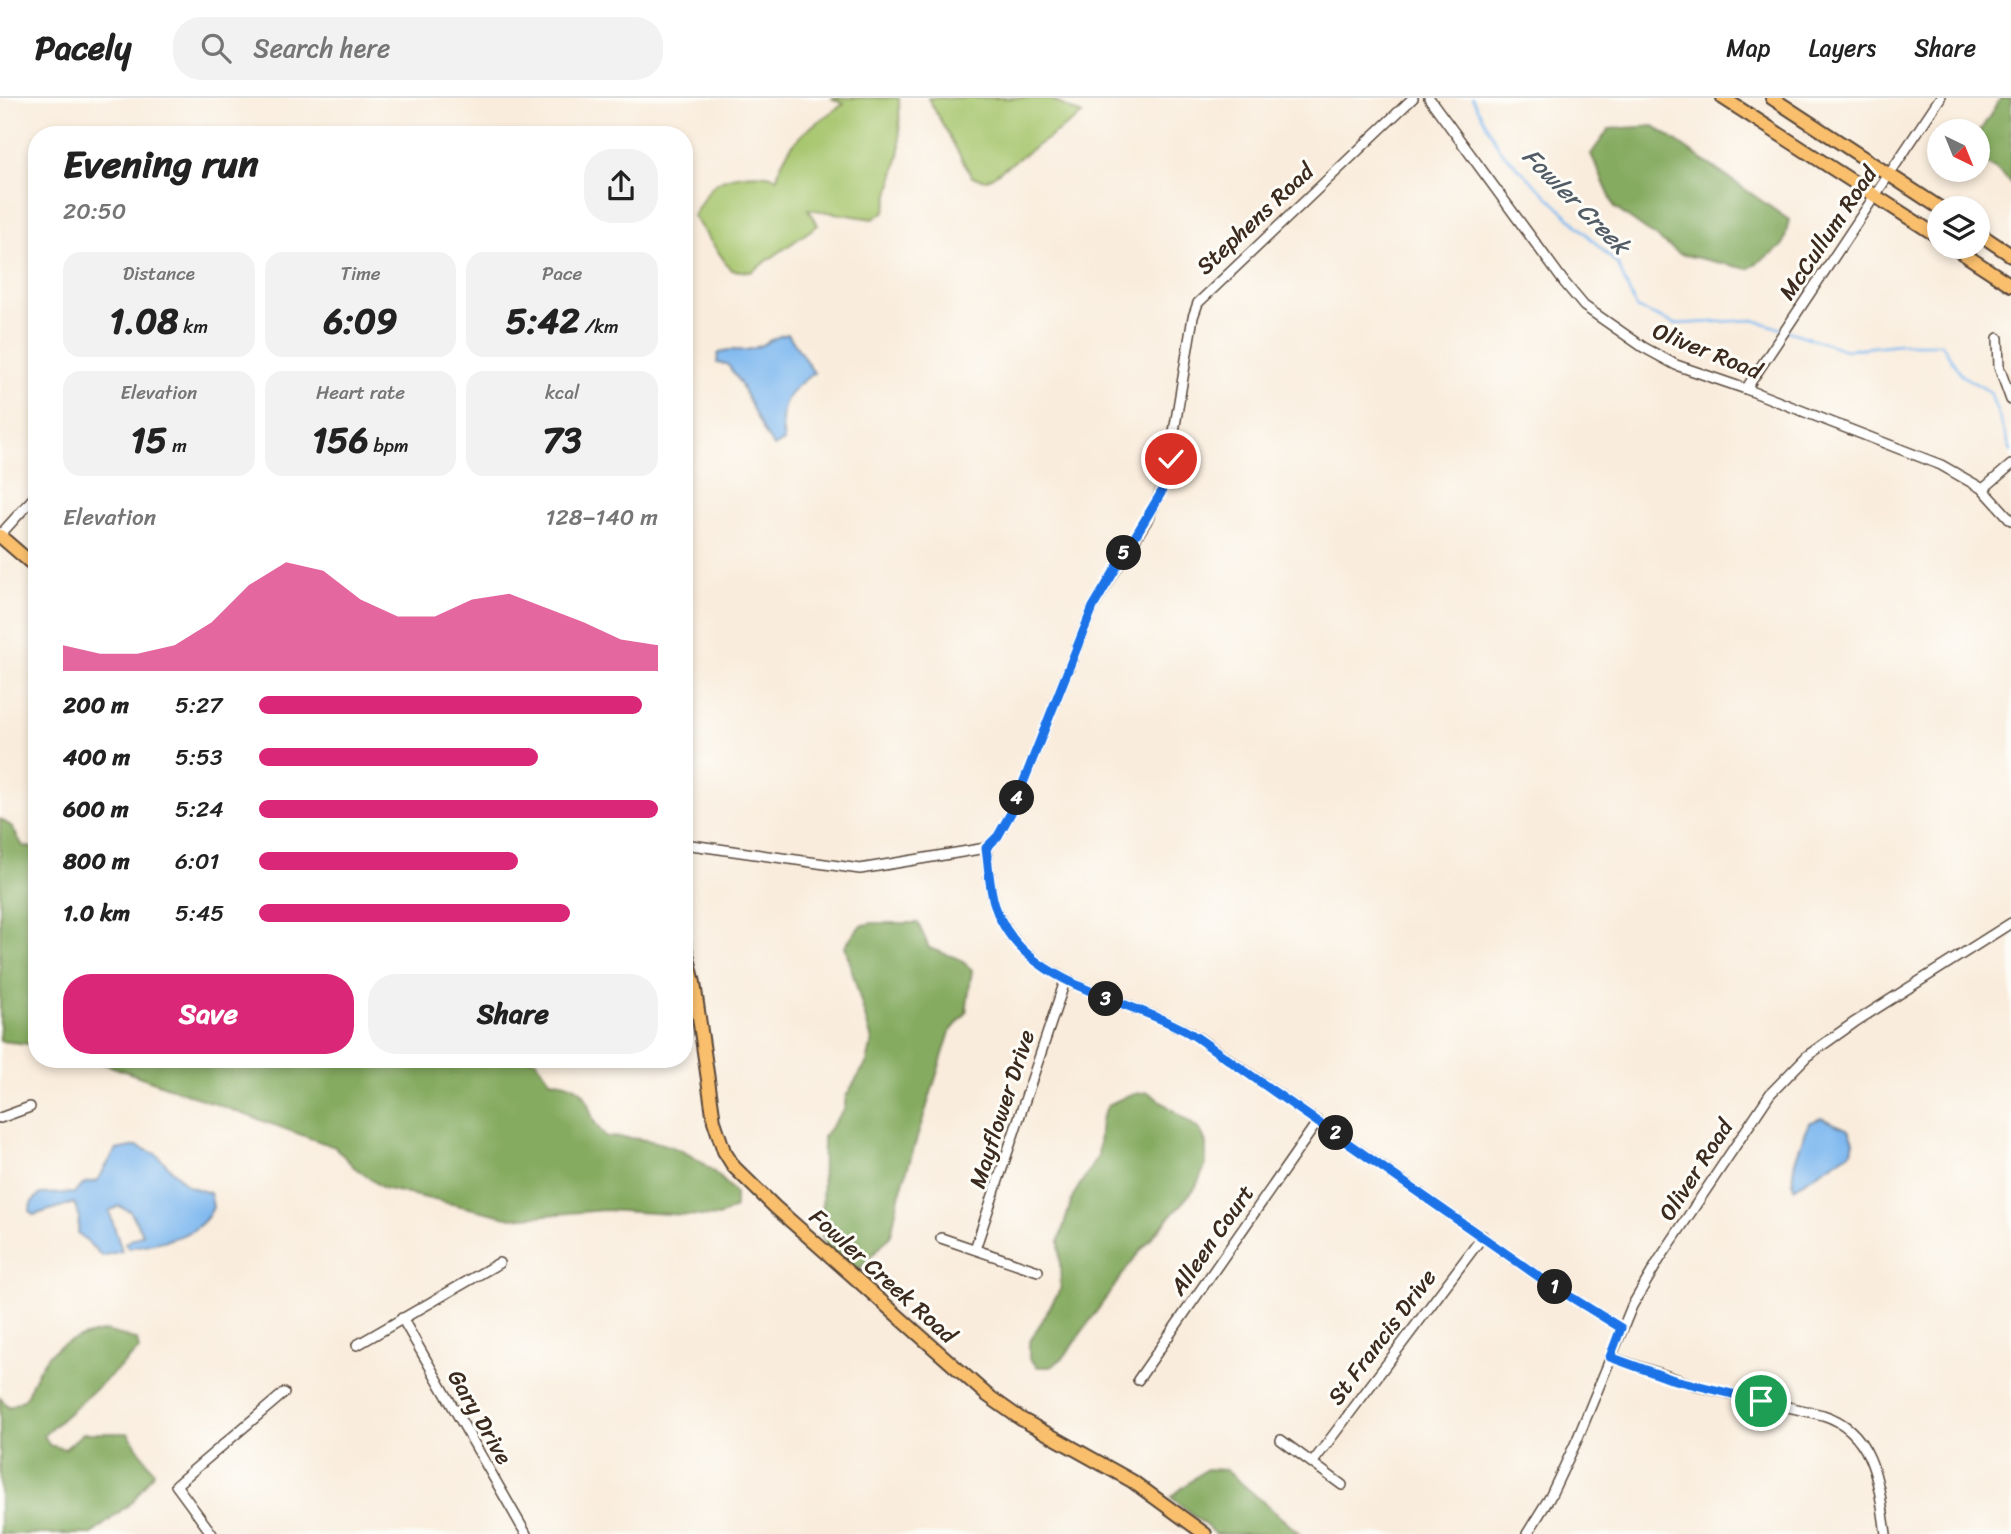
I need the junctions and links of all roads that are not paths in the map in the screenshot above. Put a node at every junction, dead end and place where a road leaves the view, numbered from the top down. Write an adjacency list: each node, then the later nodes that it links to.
1 (1413, 98): 24 (street, Stephens Road)
2 (1429, 98): 15 (street, Oliver Road)
3 (1723, 98): 7 (main road)
4 (1772, 98): 6 (main road)
5 (1940, 98): 6 (street, McCullum Road)
6 (1889, 174): 7 (street, McCullum Road); 8 (main road)
7 (1875, 195): 9 (main road); 15 (street, McCullum Road)
8 (1927, 199)
9 (1927, 229)
10 (1990, 241): 11 (main road)
11 (2011, 255)
12 (1971, 259): 13 (main road)
13 (2011, 285)
14 (1998, 338): 16 (street)
15 (1746, 388): 18 (street, Oliver Road)
16 (2011, 400)
17 (2009, 466): 18 (street)
18 (1983, 489): 20 (street, Oliver Road)
19 (28, 504): 21 (street)
20 (2011, 520)
21 (0, 536): 22 (main road)
22 (28, 560)
23 (693, 845): 24 (street)
24 (986, 848): 26 (street)
25 (2011, 923): 37 (street, Oliver Road)
26 (1065, 981): 30 (street); 33 (street, Mayflower Drive)
27 (693, 988): 47 (main road, Fowler Creek Road)
28 (30, 1107): 29 (street)
29 (0, 1118)
30 (1318, 1121): 31 (street); 40 (street, Alleen Court)
31 (1483, 1236): 37 (street); 43 (street, St Francis Drive)
32 (941, 1238): 33 (street)
33 (975, 1249): 35 (street)
34 (499, 1263): 36 (street)
35 (1038, 1271)
36 (402, 1318): 38 (street); 46 (street, Gary Drive)
37 (1621, 1328): 39 (street, Oliver Road)
38 (357, 1345)
39 (1610, 1357): 48 (street, Oliver Road); 49 (street)
40 (1138, 1380)
41 (284, 1393): 45 (street)
42 (1281, 1440): 43 (street)
43 (1313, 1462): 44 (street)
44 (1342, 1485)
45 (212, 1534)
46 (526, 1534)
47 (1205, 1534)
48 (1527, 1534)
49 (1886, 1534)

